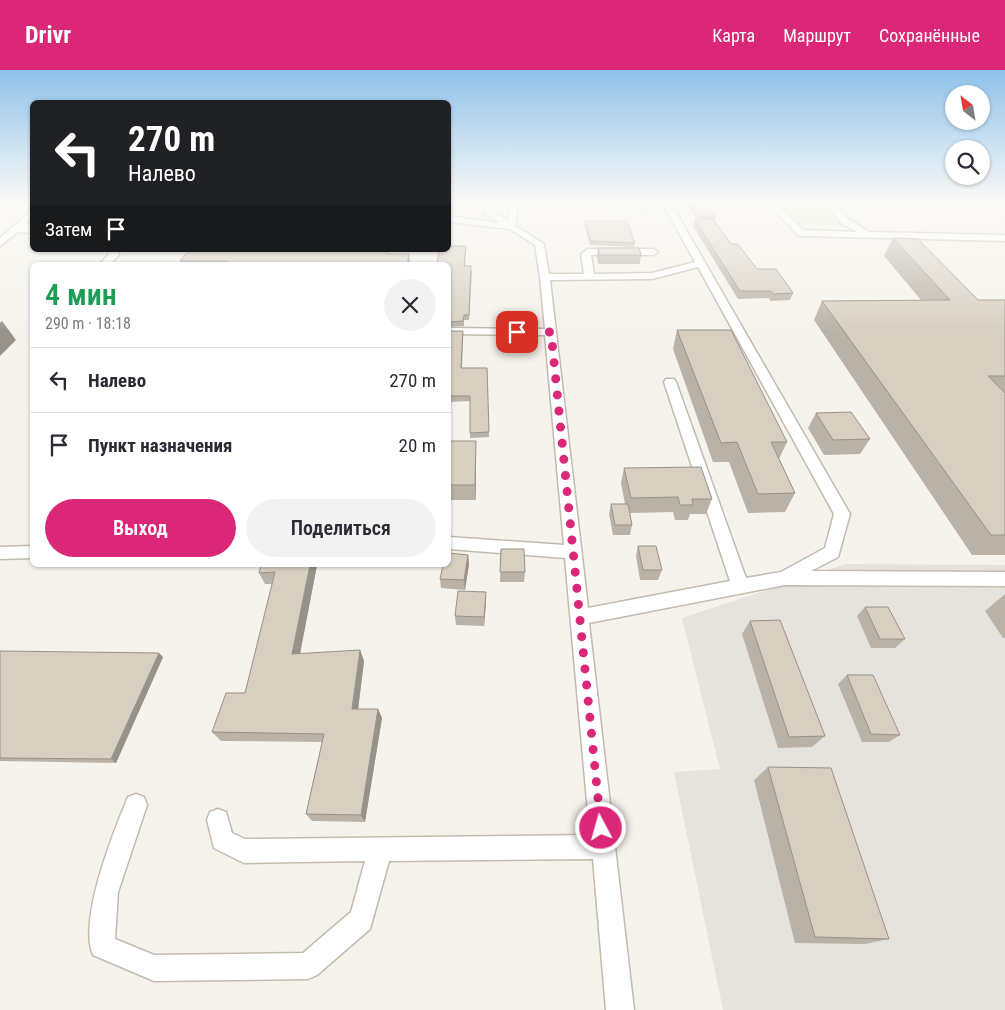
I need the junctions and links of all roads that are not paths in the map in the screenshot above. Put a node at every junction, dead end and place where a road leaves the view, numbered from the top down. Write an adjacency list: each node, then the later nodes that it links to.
1 (538, 246): 8 (street)
2 (690, 246): 6 (lane)
3 (113, 252): 5 (street)
4 (652, 252): 7 (street)
5 (107, 262)
6 (700, 264): 7 (street); 17 (lane)
7 (590, 277): 8 (street)
8 (545, 278): 10 (street)
9 (451, 331): 10 (street)
10 (551, 332): 14 (street)
11 (670, 382): 19 (street)
12 (451, 543): 14 (street)
13 (30, 552): 15 (street)
14 (573, 552): 20 (street)
15 (5, 553): 16 (street)
16 (0, 568)
17 (784, 578): 18 (street); 19 (lane)
18 (1005, 579)
19 (740, 586): 20 (lane)
20 (579, 618): 23 (street)
21 (136, 805): 24 (street)
22 (218, 820): 24 (street)
23 (603, 847): 24 (street); 25 (street)
24 (381, 848)
25 (620, 1010)

